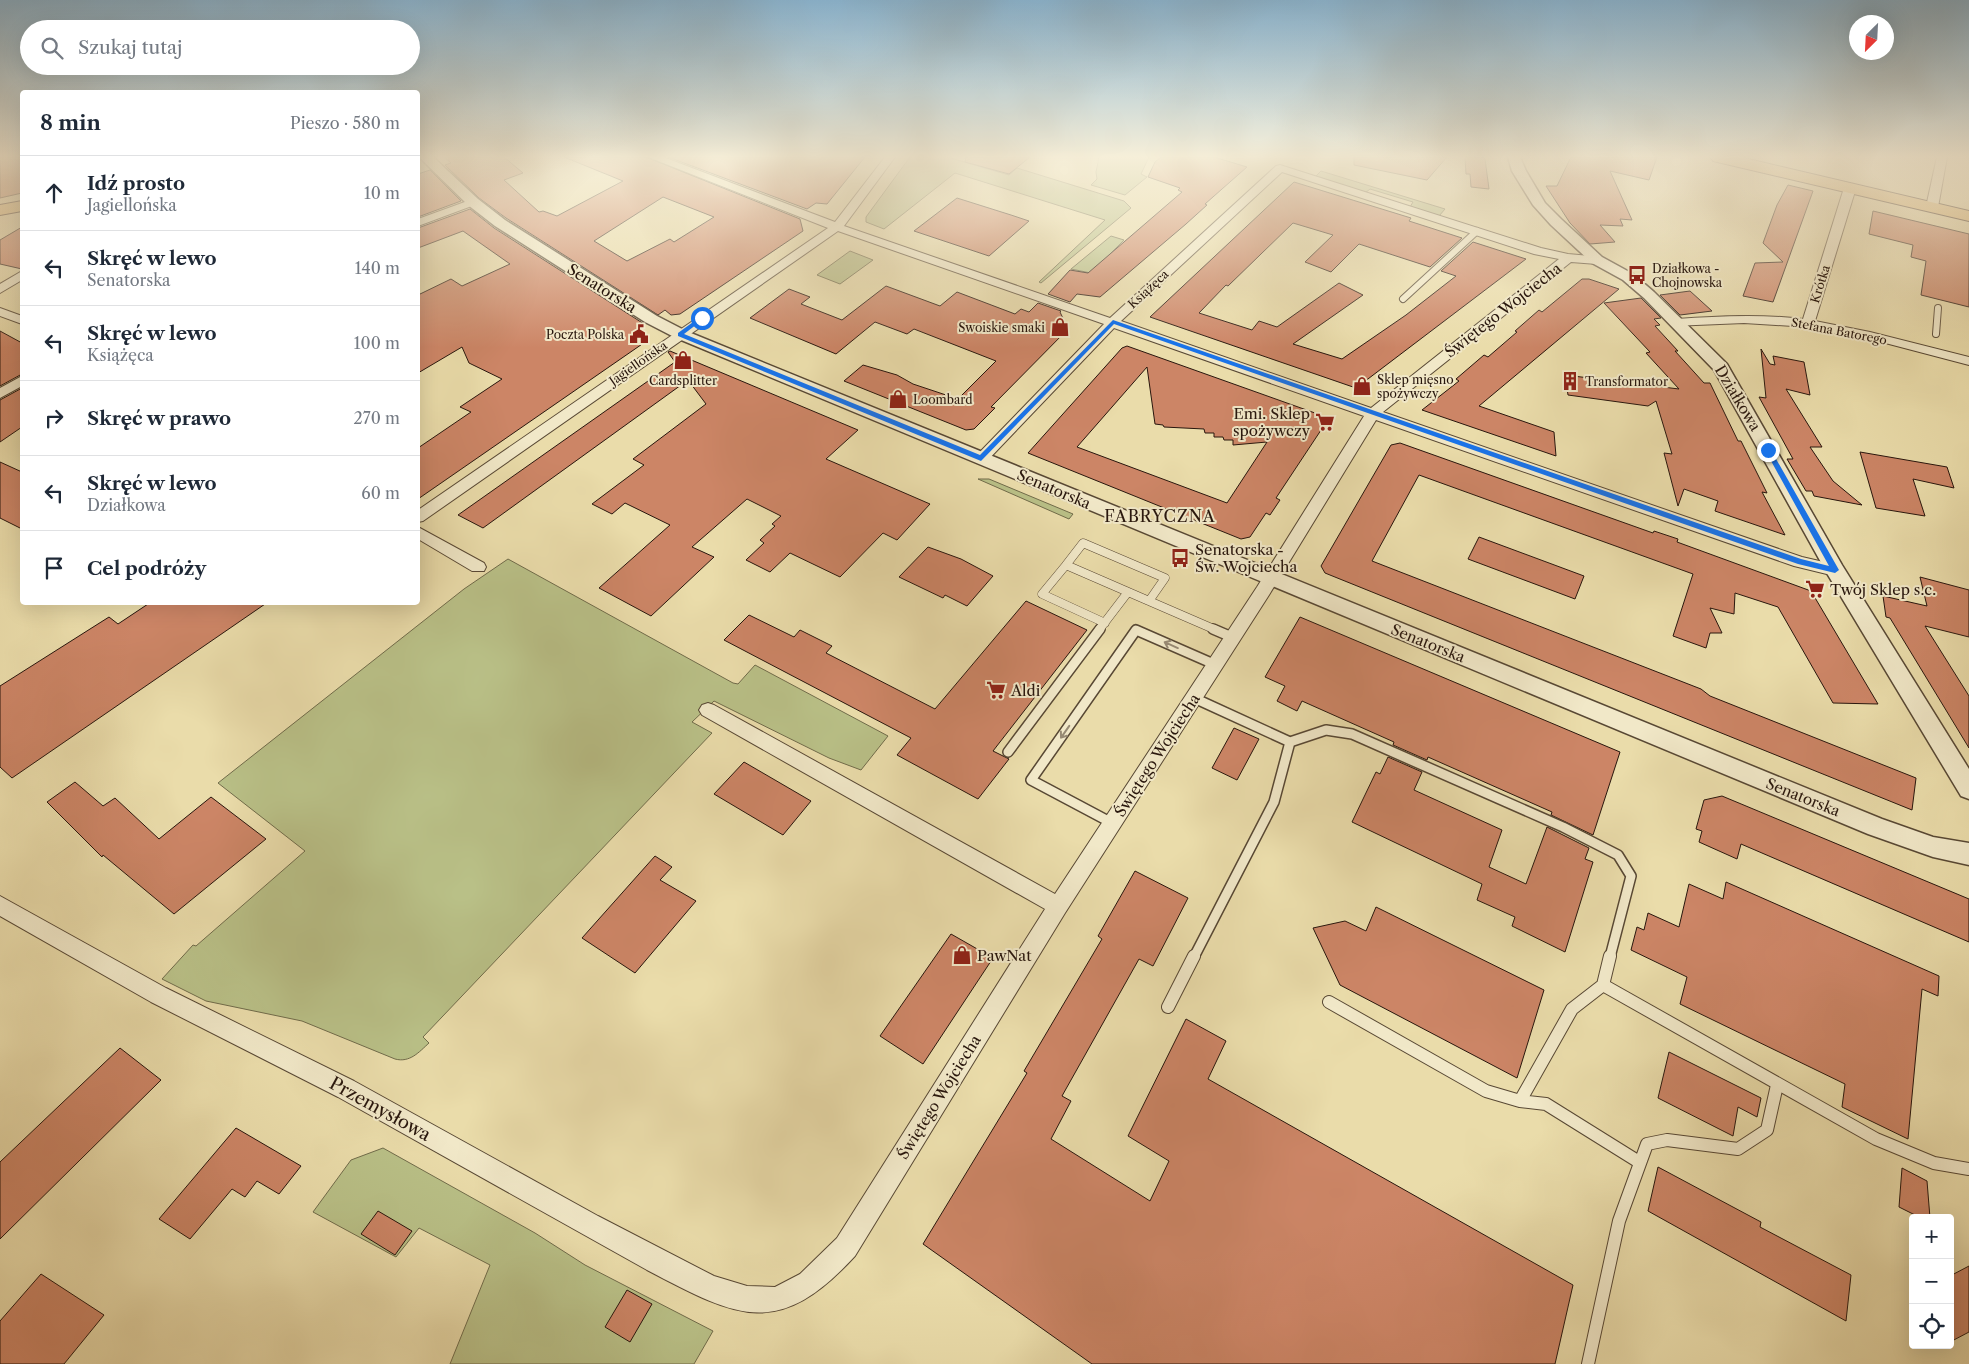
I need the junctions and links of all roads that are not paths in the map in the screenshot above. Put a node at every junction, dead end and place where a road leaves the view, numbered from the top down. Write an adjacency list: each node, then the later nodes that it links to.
1 (499, 221): 21 (street, Senatorska)
2 (820, 221): 8 (street)
3 (842, 221): 8 (street, Jagiellońska)
4 (1223, 221): 18 (street, Książęca)
5 (1445, 221): 9 (street, Książęca)
6 (1555, 221): 11 (street, Działkowa)
7 (1840, 221): 20 (street, Krótka)
8 (837, 227): 18 (street); 21 (street, Jagiellońska)
9 (1477, 231): 10 (street); 14 (lane)
10 (1568, 258): 11 (street, Świętego Wojciecha); 26 (street, Świętego Wojciecha)
11 (1597, 260): 19 (street, Działkowa)
12 (20, 276): 13 (street)
13 (0, 289)
14 (1403, 299)
15 (1938, 308): 22 (lane)
16 (0, 312): 17 (street)
17 (20, 319)
18 (1113, 322): 26 (street); 27 (street, Książęca)
19 (1677, 323): 20 (street, Stefana Batorego); 32 (street, Działkowa)
20 (1808, 323): 23 (street, Stefana Batorego)
21 (680, 334): 27 (street, Senatorska); 28 (street, Jagiellońska)
22 (1936, 334)
23 (1969, 361)
24 (20, 381): 25 (street)
25 (0, 394)
26 (1373, 413): 32 (street); 33 (street, Świętego Wojciecha)
27 (981, 458): 33 (street, Senatorska)
28 (420, 516)
29 (420, 533): 31 (street)
30 (1066, 565): 34 (lane); 35 (lane); 36 (lane)
31 (478, 567)
32 (1835, 570): 43 (street, Działkowa)
33 (1271, 579): 37 (street, Świętego Wojciecha); 45 (street, Senatorska)
34 (1128, 592): 35 (lane); 36 (lane)
35 (1149, 602): 37 (lane)
36 (1105, 623): 42 (lane)
37 (1234, 638): 38 (street, Świętego Wojciecha)
38 (1216, 665): 39 (street, Świętego Wojciecha); 44 (lane, one-way to 44)
39 (1194, 698): 41 (lane); 44 (street, Świętego Wojciecha)
40 (708, 710): 47 (street)
41 (1290, 742): 48 (lane); 50 (lane)
42 (1008, 752)
43 (1969, 789)
44 (1112, 822): 47 (street, Świętego Wojciecha)
45 (1969, 854)
46 (0, 905): 55 (street, Przemysłowa)
47 (1058, 906): 55 (street, Świętego Wojciecha)
48 (1603, 985): 51 (lane); 52 (lane)
49 (1329, 1002): 52 (lane)
50 (1168, 1008)
51 (1778, 1085): 53 (lane); 54 (lane)
52 (1520, 1101): 53 (lane)
53 (1639, 1162): 56 (lane)
54 (1969, 1169)
55 (764, 1301)
56 (1588, 1364)

